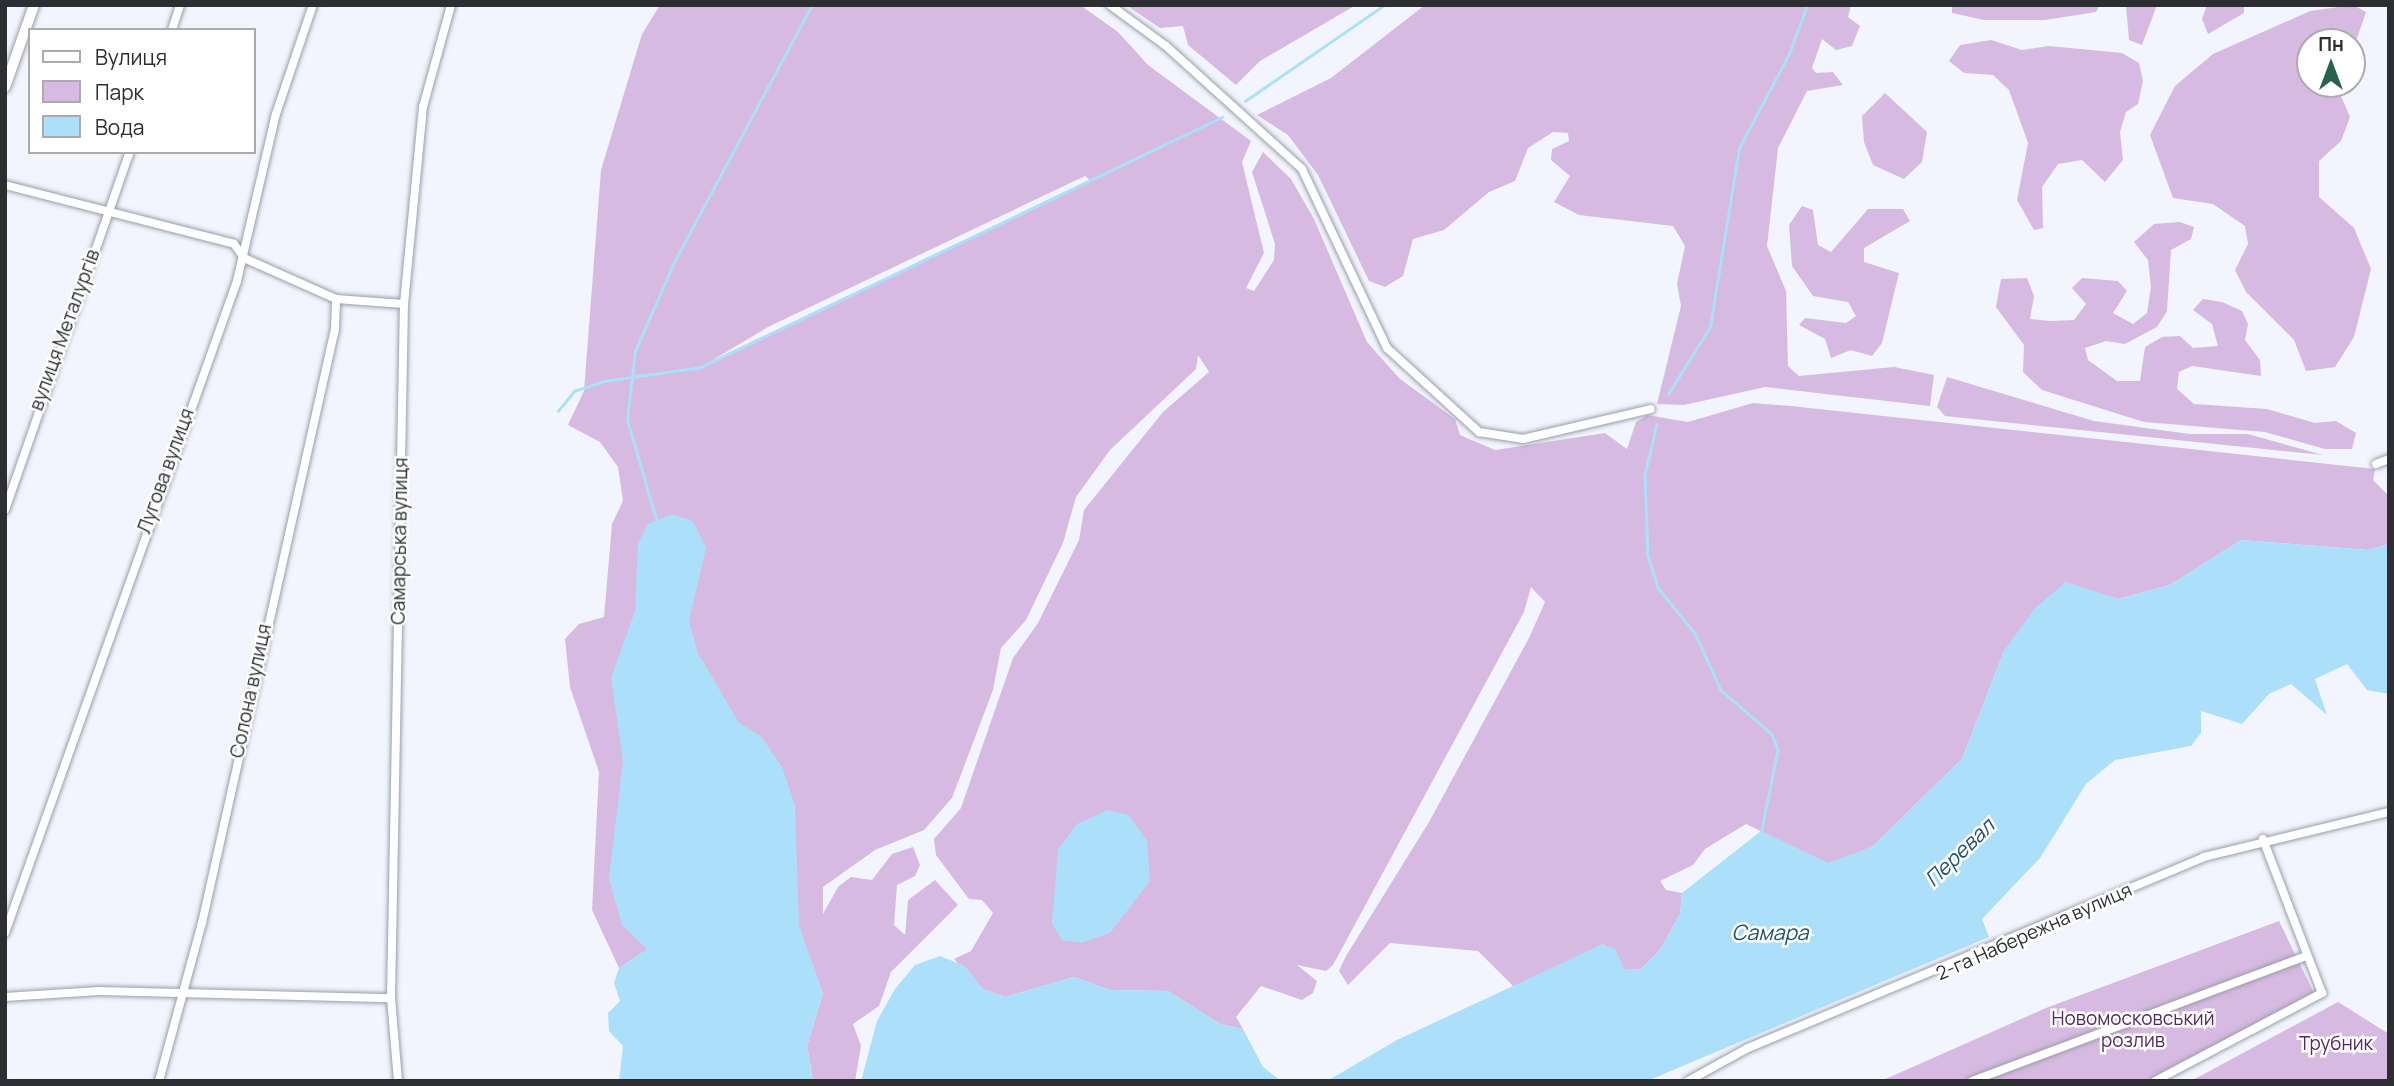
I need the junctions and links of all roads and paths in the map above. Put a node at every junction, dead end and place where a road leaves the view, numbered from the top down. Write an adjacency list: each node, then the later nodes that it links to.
1 (34, 5): 7 (street)
2 (180, 5): 6 (street)
3 (313, 5): 11 (street, Лугова вулиця)
4 (451, 5): 13 (street, Самарська вулиця)
5 (1110, 5): 14 (street)
6 (173, 28)
7 (5, 87)
8 (129, 154): 10 (street, вулиця Металургів)
9 (5, 185): 10 (street)
10 (109, 212): 11 (street); 17 (street, вулиця Металургів)
11 (244, 258): 12 (street); 20 (street, Лугова вулиця)
12 (336, 299): 13 (street); 22 (street, Солона вулиця)
13 (404, 304): 24 (street, Самарська вулиця)
14 (1651, 409)
15 (2389, 459): 16 (street)
16 (2376, 464)
17 (5, 510)
18 (2389, 811): 19 (street, 2-га Набережна вулиця)
19 (2263, 839): 21 (street); 27 (street, 2-га Набережна вулиця)
20 (5, 933)
21 (2306, 956): 28 (street); 29 (street)
22 (186, 993): 23 (street); 24 (street); 25 (street, Солона вулиця)
23 (5, 997)
24 (391, 998): 26 (street, Самарська вулиця)
25 (159, 1081)
26 (398, 1081)
27 (1688, 1081)
28 (1972, 1081)
29 (2155, 1081)

